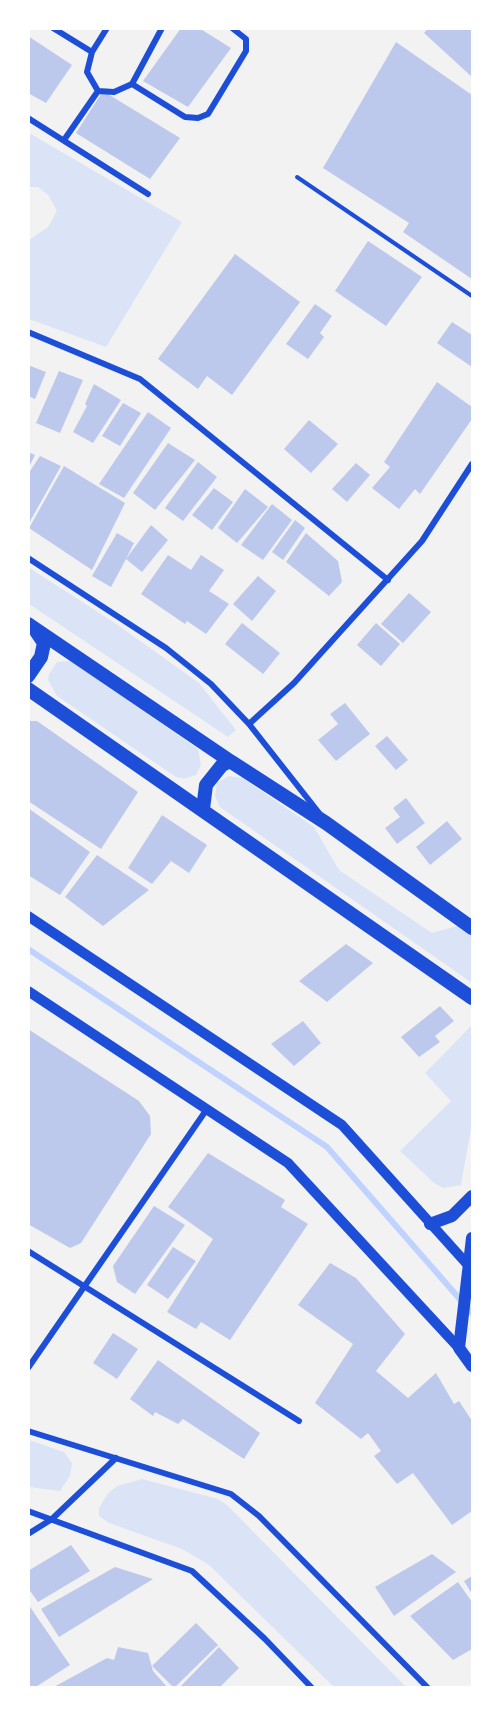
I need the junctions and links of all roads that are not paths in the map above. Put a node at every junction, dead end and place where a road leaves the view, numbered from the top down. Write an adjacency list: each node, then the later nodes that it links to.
1 (53, 28): 5 (street)
2 (107, 28): 5 (street)
3 (162, 28): 6 (street)
4 (232, 28): 6 (street)
5 (92, 52): 7 (street)
6 (132, 84): 7 (street)
7 (98, 91): 9 (street)
8 (28, 118): 9 (street)
9 (64, 140): 11 (street)
10 (297, 177): 12 (lane)
11 (148, 194)
12 (472, 296)
13 (28, 332): 16 (street)
14 (472, 464): 16 (street)
15 (28, 558): 20 (street)
16 (388, 580): 20 (street)
17 (29, 624): 18 (main road); 21 (main road)
18 (28, 676)
19 (28, 689): 22 (main road)
20 (249, 724): 23 (street)
21 (230, 761): 22 (main road); 23 (main road)
22 (203, 809): 27 (main road)
23 (326, 823): 25 (main road)
24 (28, 916): 30 (street)
25 (472, 928)
26 (28, 991): 28 (street)
27 (472, 998)
28 (208, 1109): 34 (street); 35 (street)
29 (472, 1196): 30 (main road)
30 (430, 1224): 33 (street)
31 (472, 1238): 33 (main road)
32 (28, 1251): 34 (street)
33 (470, 1267): 35 (main road)
34 (83, 1287): 37 (street); 38 (street)
35 (459, 1348): 36 (main road)
36 (472, 1366)
37 (28, 1368)
38 (299, 1421)
39 (28, 1431): 40 (street)
40 (116, 1458): 42 (street); 45 (street)
41 (28, 1511): 42 (street)
42 (52, 1519): 43 (street); 44 (street)
43 (28, 1534)
44 (312, 1688)
45 (428, 1688)

